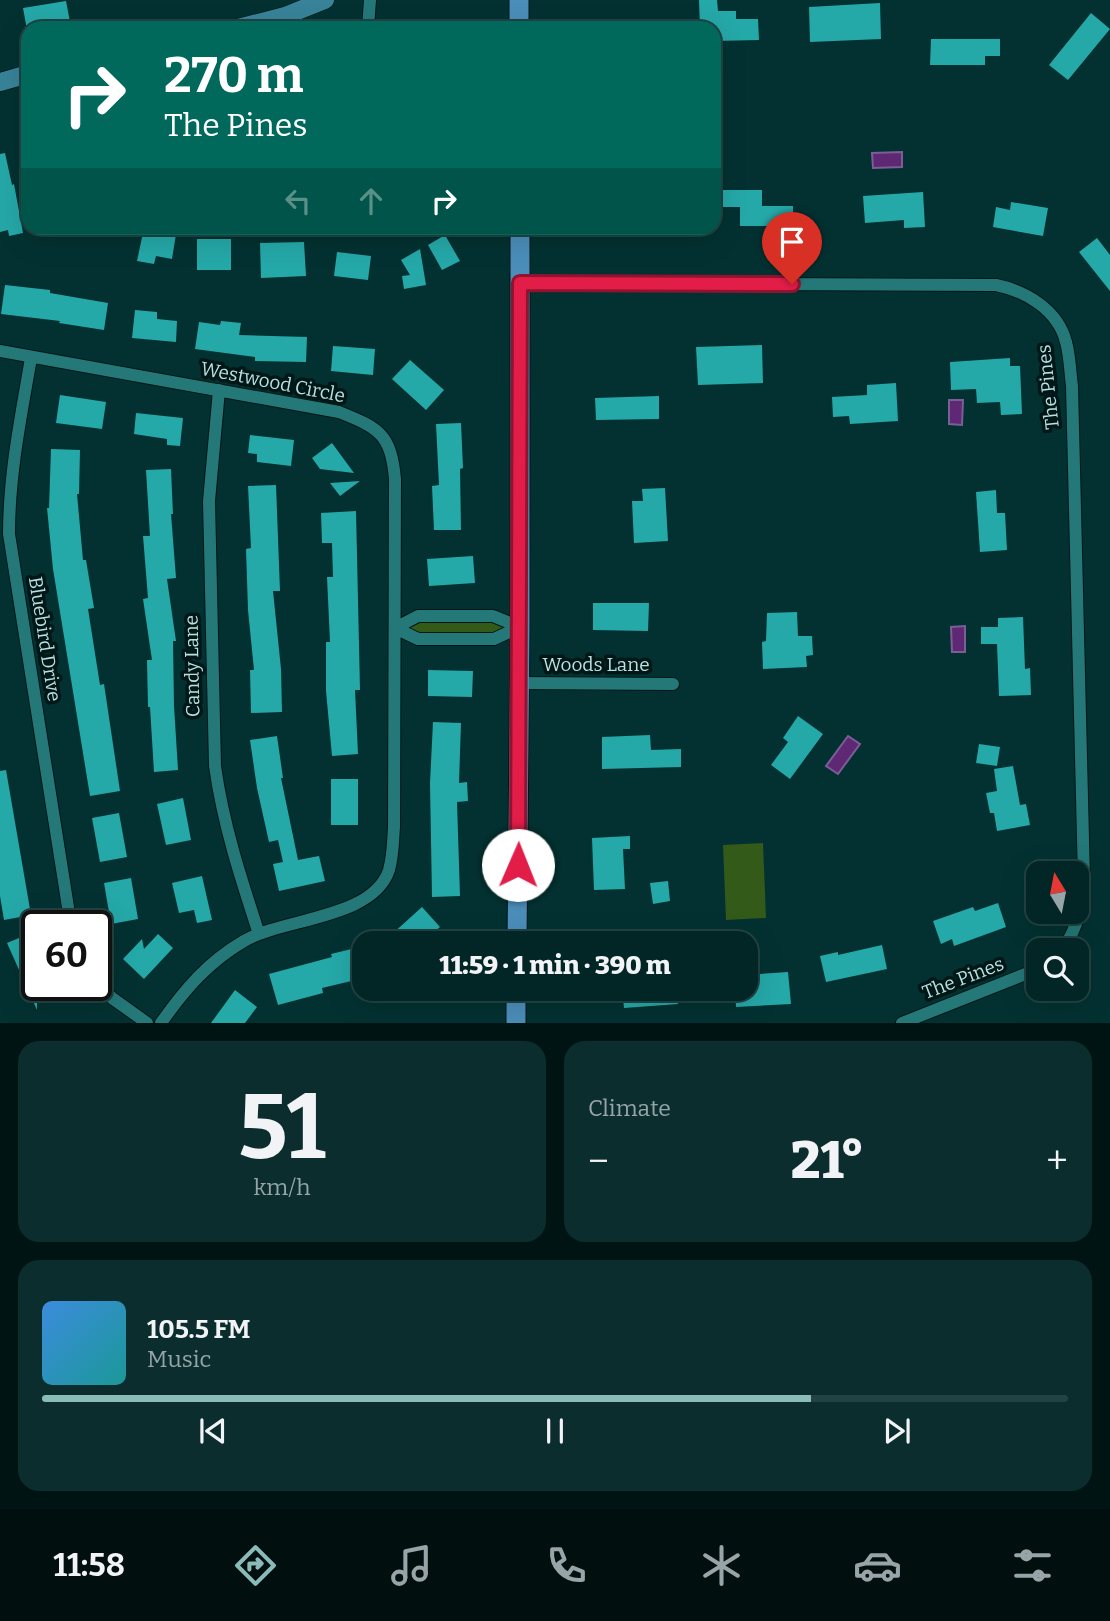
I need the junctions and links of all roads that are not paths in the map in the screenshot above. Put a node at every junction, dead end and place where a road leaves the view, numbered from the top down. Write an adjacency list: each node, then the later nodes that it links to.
1 (325, 0): 4 (street)
2 (370, 0): 5 (street)
3 (519, 0): 6 (main road)
4 (268, 21)
5 (368, 21)
6 (519, 21)
7 (21, 76): 8 (street)
8 (0, 82)
9 (520, 235): 10 (main road)
10 (520, 283): 14 (main road); 21 (street, The Pines)
11 (0, 351): 12 (street, Westwood Circle)
12 (32, 358): 13 (street, Westwood Circle); 18 (street, Bluebird Drive)
13 (219, 390): 15 (street, Westwood Circle); 20 (street, Candy Lane)
14 (520, 627): 15 (street); 15 (street); 16 (main road)
15 (395, 628): 20 (street, Westwood Circle)
16 (520, 683): 17 (street, Woods Lane); 19 (main road)
17 (673, 684)
18 (68, 910)
19 (517, 931)
20 (259, 934): 26 (street, Westwood Circle)
21 (1071, 938)
22 (1026, 974): 28 (street, The Pines)
23 (112, 997): 25 (street)
24 (516, 1001): 27 (main road)
25 (147, 1023)
26 (161, 1023)
27 (516, 1023)
28 (902, 1023)

